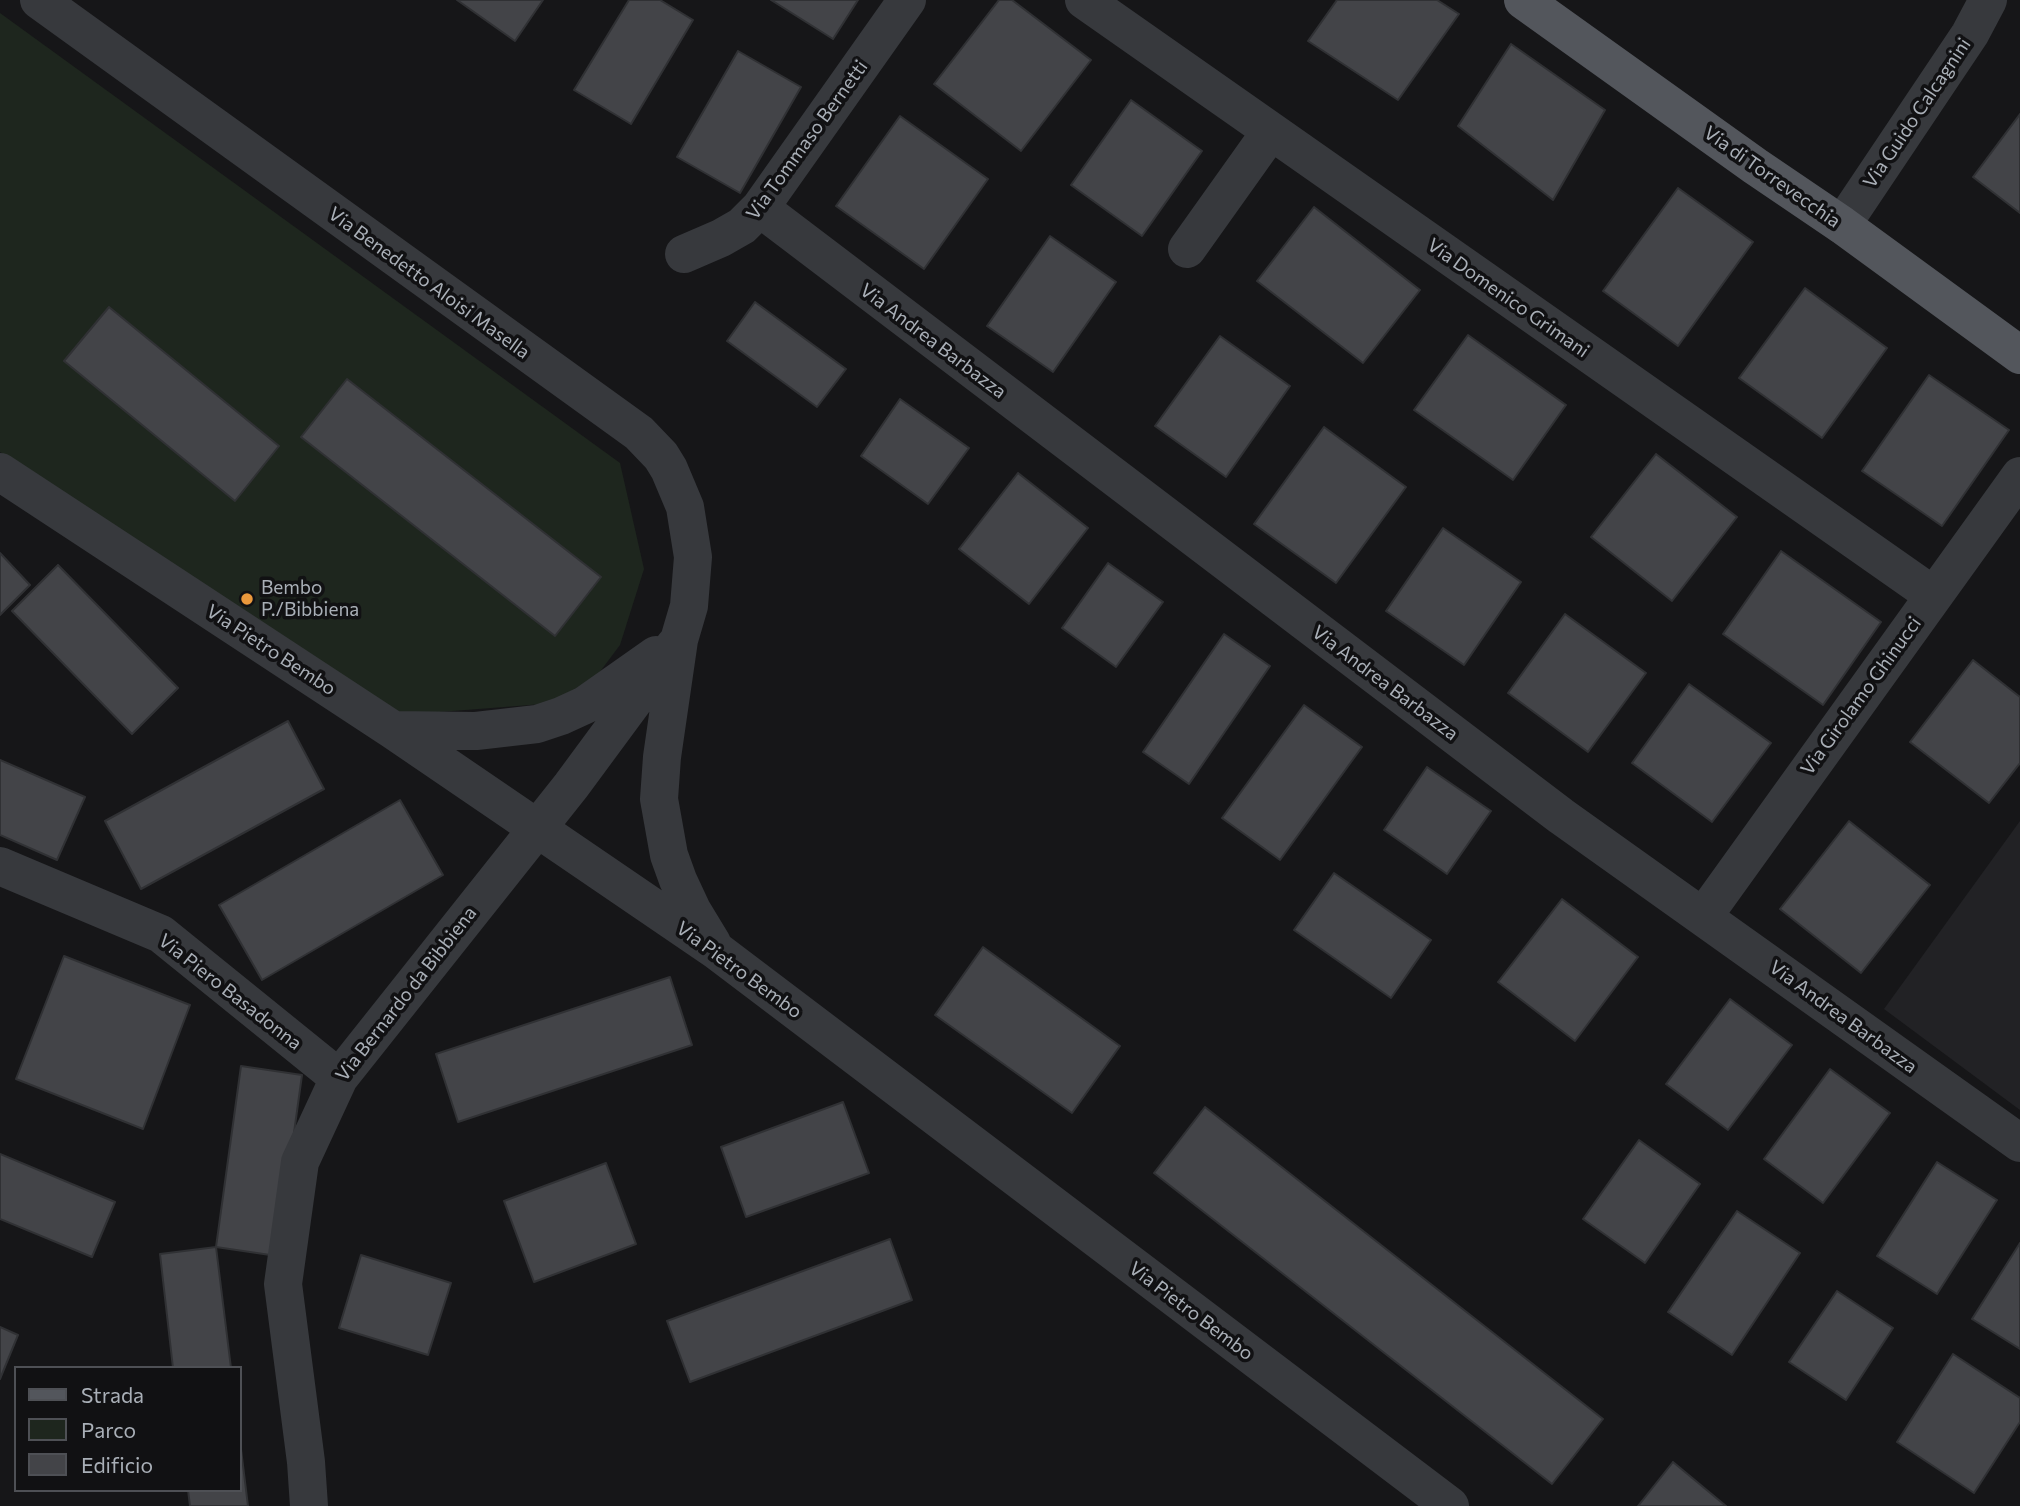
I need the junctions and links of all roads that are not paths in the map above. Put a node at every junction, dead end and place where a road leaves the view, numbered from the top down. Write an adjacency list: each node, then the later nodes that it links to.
1 (39, 0): 15 (street, Via Benedetto Aloisi Masella)
2 (907, 0): 7 (street, Via Tommaso Bernetti)
3 (1084, 0): 6 (street, Via Domenico Grimani)
4 (1523, 0): 8 (main road, Via di Torrevecchia)
5 (1988, 0): 8 (street, Via Guido Calcagnini)
6 (1271, 131): 9 (street); 14 (street, Via Domenico Grimani)
7 (760, 208): 10 (street, Via Tommaso Bernetti); 19 (street, Via Andrea Barbazza)
8 (1842, 225): 11 (main road, Via di Torrevecchia)
9 (1187, 249)
10 (684, 254)
11 (2020, 355)
12 (0, 472): 16 (street, Via Pietro Bembo)
13 (2020, 476): 14 (street, Via Girolamo Ghinucci)
14 (1933, 595): 19 (street, Via Girolamo Ghinucci)
15 (679, 640): 16 (street); 17 (street, Via Benedetto Aloisi Masella); 20 (street, Via Benedetto Aloisi Masella)
16 (393, 730): 17 (street, Via Pietro Bembo)
17 (536, 828): 20 (street, Via Pietro Bembo); 21 (street, Via Bernardo da Bibbiena)
18 (0, 866): 21 (street, Via Piero Basadonna)
19 (1703, 917): 22 (street, Via Andrea Barbazza)
20 (717, 951): 24 (street, Via Pietro Bembo)
21 (339, 1078): 23 (street, Via Bernardo da Bibbiena)
22 (2020, 1143)
23 (309, 1506)
24 (1450, 1506)

